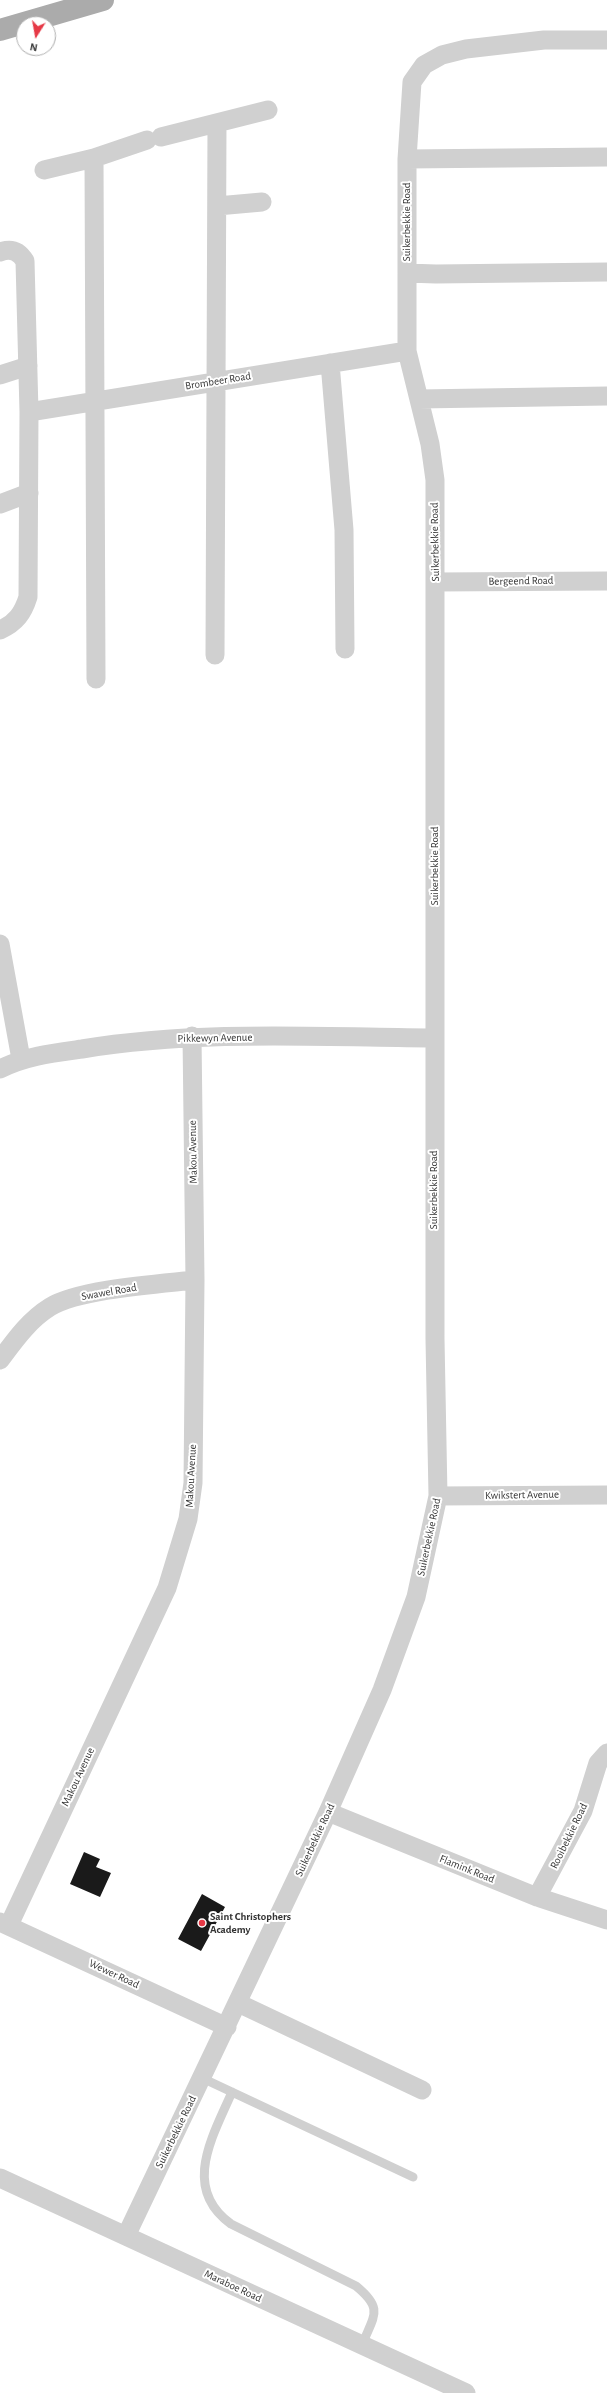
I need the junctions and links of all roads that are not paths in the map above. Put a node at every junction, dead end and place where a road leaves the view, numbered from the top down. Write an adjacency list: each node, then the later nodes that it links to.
1 (103, 0): 2 (main road)
2 (0, 30)
3 (607, 40): 8 (street, Suikerbekkie Road)
4 (268, 110): 5 (street)
5 (217, 123): 7 (street); 11 (street)
6 (607, 156): 8 (street)
7 (94, 158): 9 (street); 22 (street)
8 (407, 159): 14 (street, Suikerbekkie Road)
9 (44, 170)
10 (262, 202): 11 (street)
11 (217, 206): 19 (street)
12 (0, 252): 17 (street)
13 (607, 272): 14 (street)
14 (407, 273): 15 (street, Suikerbekkie Road)
15 (407, 351): 16 (street, Brombeer Road); 21 (street, Suikerbekkie Road)
16 (330, 363): 19 (street, Brombeer Road); 29 (street)
17 (28, 366): 18 (street); 23 (street)
18 (0, 375)
19 (216, 381): 22 (street, Brombeer Road); 30 (street)
20 (607, 396): 21 (street)
21 (419, 399): 27 (street, Suikerbekkie Road)
22 (94, 401): 23 (street, Brombeer Road); 31 (street)
23 (29, 412): 24 (street)
24 (29, 493): 25 (street); 28 (street)
25 (0, 504)
26 (607, 580): 27 (street, Bergeend Road)
27 (436, 582): 34 (street, Suikerbekkie Road)
28 (0, 630)
29 (344, 649)
30 (215, 655)
31 (96, 679)
32 (0, 944): 35 (street)
33 (192, 1036): 34 (street, Pikkewyn Avenue); 35 (street, Pikkewyn Avenue); 37 (street, Makou Avenue)
34 (434, 1038): 40 (street, Suikerbekkie Road)
35 (21, 1059): 36 (street, Pikkewyn Avenue)
36 (0, 1069)
37 (195, 1280): 38 (street, Swawel Road); 45 (street, Makou Avenue)
38 (0, 1360)
39 (607, 1495): 40 (street, Kwikstert Avenue)
40 (438, 1496): 42 (street, Suikerbekkie Road)
41 (607, 1753): 43 (street, Rooibekkie Road)
42 (328, 1812): 43 (street, Flamink Road); 46 (street, Suikerbekkie Road)
43 (537, 1897): 44 (street, Flamink Road)
44 (607, 1920)
45 (4, 1924): 47 (street, Wewer Road)
46 (238, 2003): 47 (street, Suikerbekkie Road); 49 (street)
47 (227, 2027): 48 (street, Suikerbekkie Road)
48 (202, 2078): 50 (lane); 53 (street, Suikerbekkie Road)
49 (422, 2090)
50 (232, 2092): 51 (lane); 54 (lane)
51 (413, 2177)
52 (0, 2178): 53 (street, Maraboe Road)
53 (126, 2236): 54 (street, Maraboe Road)
54 (362, 2345): 55 (street, Maraboe Road)
55 (466, 2393)

